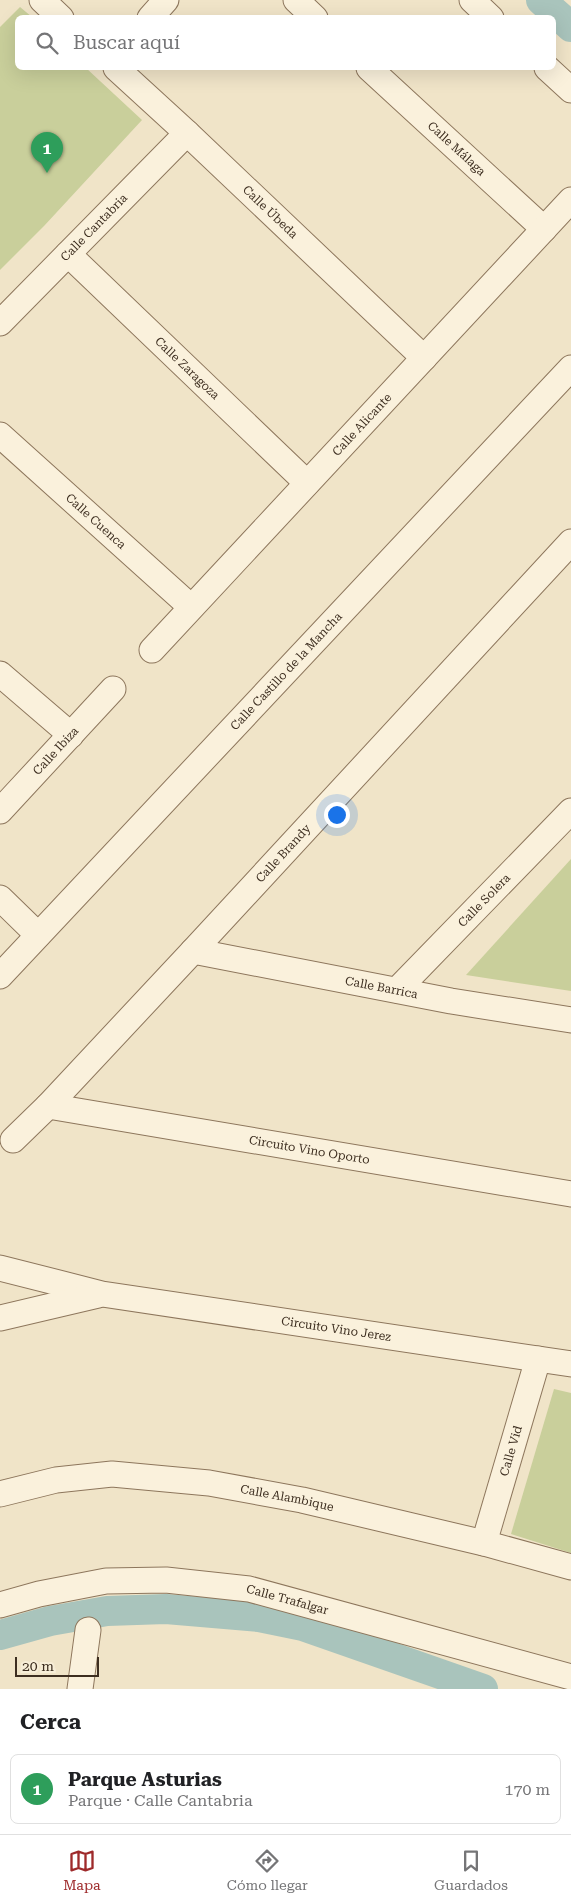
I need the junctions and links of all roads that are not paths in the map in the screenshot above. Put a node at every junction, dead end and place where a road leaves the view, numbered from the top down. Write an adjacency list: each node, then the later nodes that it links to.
1 (42, 0): 5 (street)
2 (166, 0): 6 (street)
3 (296, 0): 7 (street)
4 (472, 0): 8 (street)
5 (58, 15)
6 (153, 15)
7 (312, 15)
8 (488, 15)
9 (118, 70): 13 (street, Calle Úbeda)
10 (371, 70): 15 (street, Calle Málaga)
11 (548, 70): 12 (street)
12 (571, 90)
13 (188, 133): 16 (street, Calle Cantabria); 18 (street, Calle Úbeda)
14 (571, 200): 15 (street, Calle Alicante)
15 (544, 229): 18 (street, Calle Alicante)
16 (68, 254): 17 (street, Calle Cantabria); 21 (street, Calle Zaragoza)
17 (0, 323)
18 (424, 358): 21 (street, Calle Alicante)
19 (571, 368): 31 (street, Calle Castillo de la Mancha)
20 (0, 435): 23 (street, Calle Cuenca)
21 (307, 483): 23 (street, Calle Alicante)
22 (569, 551): 32 (street, Calle Brandy)
23 (190, 607): 24 (street, Calle Alicante)
24 (152, 650)
25 (0, 674): 27 (street)
26 (113, 690): 27 (street, Calle Ibiza)
27 (71, 735): 28 (street, Calle Ibiza)
28 (0, 811)
29 (571, 811): 34 (street, Calle Solera)
30 (0, 898): 31 (street)
31 (38, 935): 33 (street, Calle Castillo de la Mancha)
32 (193, 951): 34 (street, Calle Barrica); 36 (street, Calle Brandy)
33 (4, 964)
34 (397, 990): 35 (street, Calle Barrica)
35 (571, 1020)
36 (48, 1106): 37 (street, Calle Brandy); 38 (street, Circuito Vino Oporto)
37 (13, 1140)
38 (571, 1194)
39 (0, 1268): 40 (street, Circuito Vino Jerez)
40 (102, 1294): 41 (street, Circuito Vino Jerez); 42 (street, Circuito Vino Jerez)
41 (0, 1318)
42 (538, 1359): 43 (street, Circuito Vino Jerez); 45 (street, Calle Vid)
43 (571, 1364)
44 (0, 1494): 45 (street, Calle Alambique)
45 (484, 1543): 46 (street, Calle Alambique)
46 (571, 1567)
47 (0, 1605): 49 (street, Calle Trafalgar)
48 (88, 1630): 50 (street)
49 (571, 1677)
50 (80, 1689)

